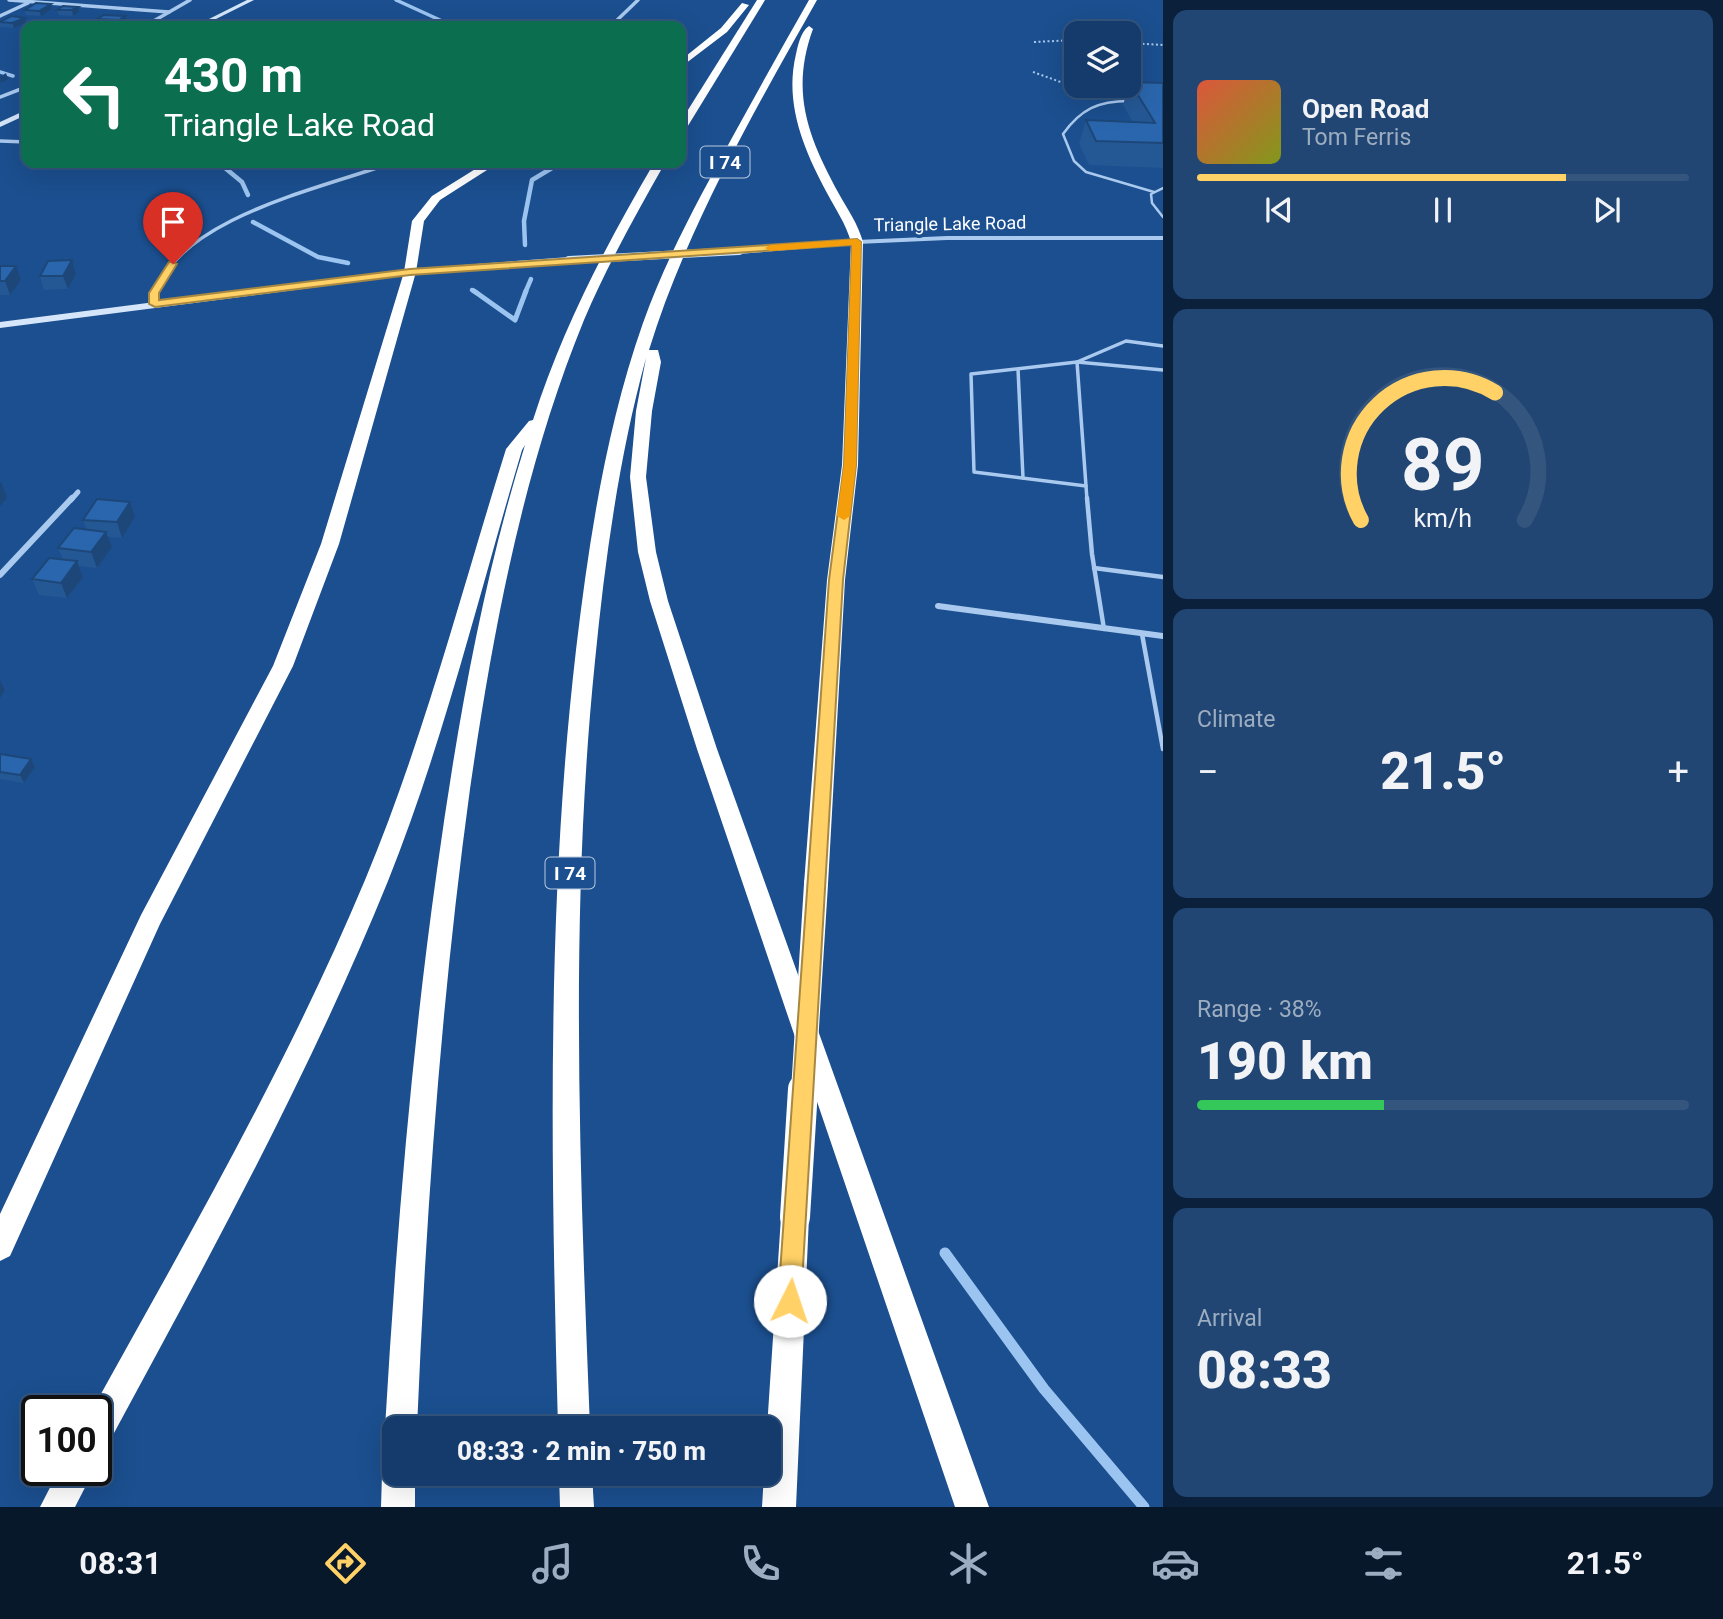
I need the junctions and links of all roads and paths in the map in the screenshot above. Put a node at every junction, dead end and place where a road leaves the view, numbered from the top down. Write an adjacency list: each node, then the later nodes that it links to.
1 (9, 0): 7 (street)
2 (190, 0): 9 (street)
3 (251, 0): 12 (main road)
4 (638, 0): 13 (street)
5 (748, 0): 18 (highway)
6 (761, 0): 25 (highway, I 74)
7 (33, 1): 9 (street); 10 (street)
8 (812, 1): 36 (highway); 40 (highway, I 74)
9 (169, 12): 11 (street)
10 (0, 16)
11 (154, 21)
12 (208, 21)
13 (616, 21)
14 (1064, 41): 15 (path)
15 (1034, 42)
16 (1141, 44): 17 (path)
17 (1163, 45)
18 (686, 60)
19 (1033, 72): 20 (path)
20 (1064, 83)
21 (21, 89): 22 (street)
22 (0, 97)
23 (1135, 101): 33 (lane)
24 (21, 114): 26 (main road)
25 (686, 121)
26 (0, 125)
27 (0, 141): 28 (street)
28 (21, 142)
29 (377, 168): 38 (street)
30 (483, 168): 37 (highway)
31 (656, 168): 45 (highway)
32 (1163, 188): 33 (lane)
33 (1154, 192): 34 (lane)
34 (1163, 217)
35 (1163, 238): 36 (street, Triangle Lake Road)
36 (857, 242): 37 (main road, Triangle Lake Road, bridge); 67 (highway, bridge)
37 (410, 272): 38 (main road, Triangle Lake Road); 57 (highway)
38 (155, 304): 39 (main road, Triangle Lake Road)
39 (0, 326)
40 (650, 326): 60 (highway, I 74); 68 (highway)
41 (1163, 346): 42 (lane)
42 (1077, 362): 43 (lane); 44 (lane); 47 (lane)
43 (1018, 369): 46 (lane); 46 (lane)
44 (1163, 370)
45 (539, 417): 58 (highway); 59 (highway)
46 (1023, 478): 47 (lane)
47 (1086, 486): 49 (lane)
48 (78, 492): 50 (street)
49 (1094, 568): 51 (lane); 53 (lane)
50 (0, 575)
51 (1163, 577)
52 (938, 606): 53 (street)
53 (1104, 629): 54 (street)
54 (1142, 634): 55 (street); 56 (lane)
55 (1163, 636)
56 (1163, 749)
57 (0, 1246)
58 (112, 1405)
59 (402, 1416)
60 (575, 1416)
61 (68, 1486): 64 (highway)
62 (399, 1486): 65 (highway)
63 (576, 1486): 66 (highway)
64 (57, 1507)
65 (398, 1507)
66 (577, 1507)
67 (779, 1507)
68 (972, 1507)

